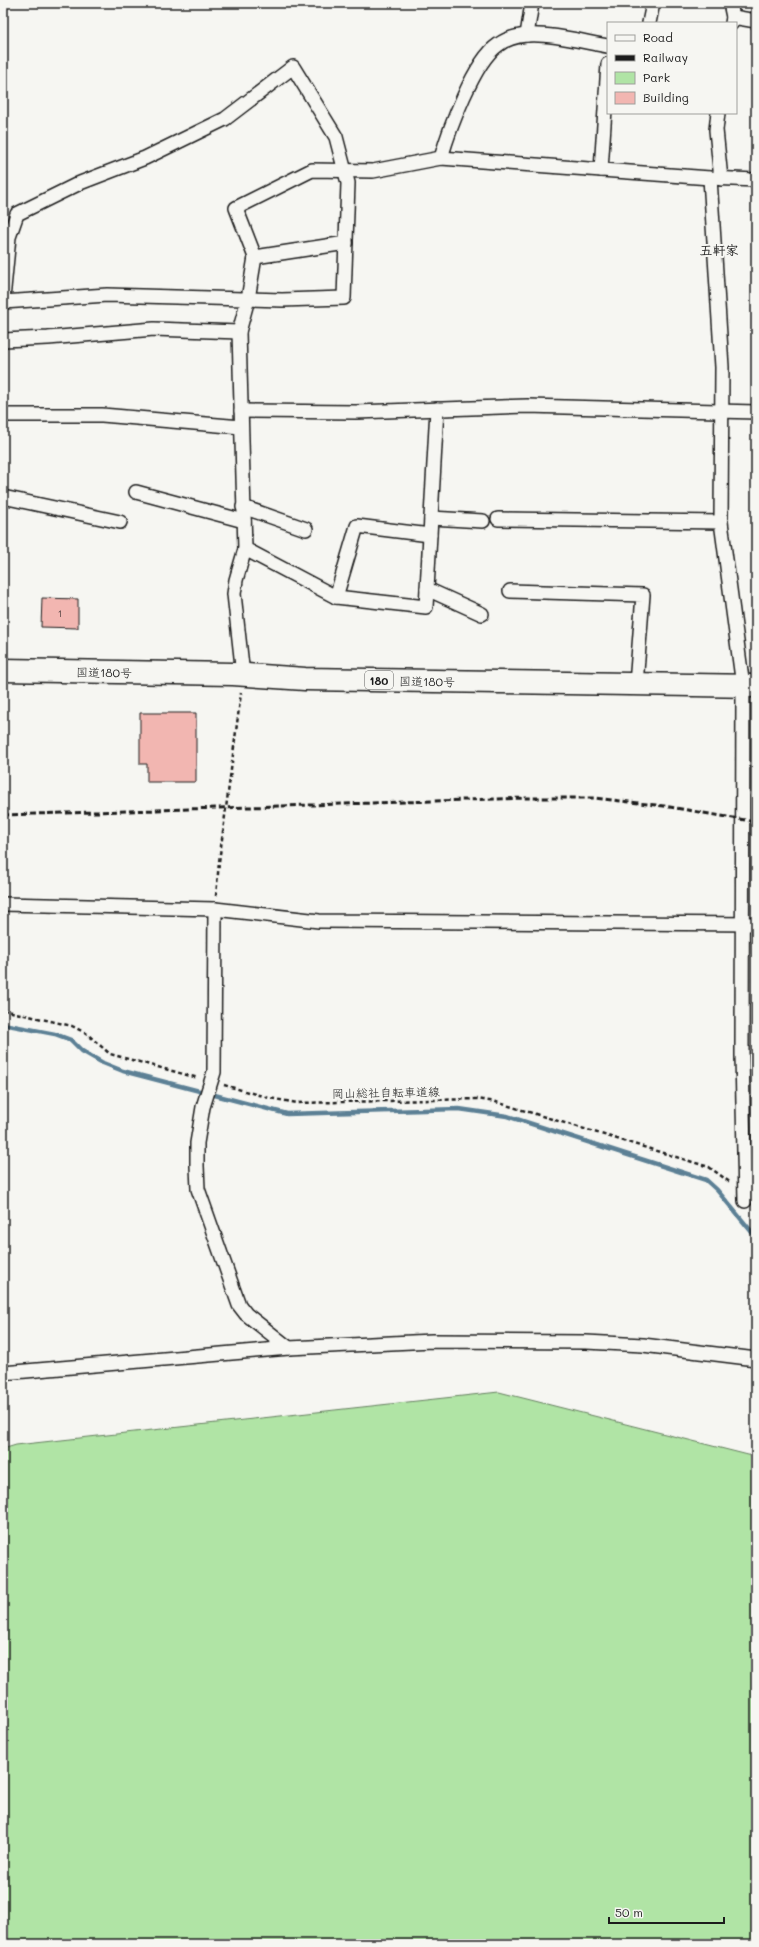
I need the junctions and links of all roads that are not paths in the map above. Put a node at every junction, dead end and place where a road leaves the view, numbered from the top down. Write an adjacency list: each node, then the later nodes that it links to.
1 (532, 3): 7 (street)
2 (653, 3): 6 (street)
3 (730, 3): 4 (street)
4 (733, 20): 5 (street)
5 (756, 20)
6 (649, 22)
7 (527, 35): 8 (street); 11 (street)
8 (607, 46)
9 (607, 79): 13 (street)
10 (718, 114): 14 (street)
11 (441, 158): 12 (street); 13 (street)
12 (344, 169): 16 (street); 17 (street); 19 (street)
13 (601, 170): 14 (street)
14 (715, 178): 15 (street); 24 (street)
15 (756, 180)
16 (346, 243): 17 (street); 18 (street)
17 (255, 257): 18 (street)
18 (248, 299): 19 (street); 20 (street)
19 (3, 300)
20 (239, 332): 21 (street); 23 (street)
21 (3, 340)
22 (437, 409): 23 (street); 24 (street); 31 (street)
23 (240, 411): 27 (street)
24 (721, 411): 25 (street); 36 (street)
25 (756, 412)
26 (3, 415): 27 (street)
27 (241, 427): 30 (street)
28 (136, 492): 33 (street)
29 (3, 497): 35 (street)
30 (243, 507): 33 (street); 37 (street)
31 (431, 518): 34 (street); 38 (street)
32 (498, 519): 36 (street)
33 (244, 521): 39 (street)
34 (483, 521)
35 (120, 522)
36 (721, 522): 47 (street)
37 (306, 529)
38 (430, 535): 40 (street); 42 (street)
39 (245, 549): 42 (street); 45 (street)
40 (427, 589): 42 (street); 43 (street)
41 (510, 591): 46 (street)
42 (336, 597)
43 (482, 614)
44 (3, 670): 45 (highway, 国道180号 / 180)
45 (243, 674): 46 (highway, 国道180号 / 180)
46 (636, 684): 47 (highway, 国道180号 / 180)
47 (749, 686): 50 (street)
48 (3, 904): 49 (street)
49 (215, 909): 50 (street); 53 (street)
50 (742, 924): 51 (street); 52 (street)
51 (756, 924)
52 (745, 1201)
53 (289, 1348): 54 (street); 55 (street)
54 (756, 1359)
55 (3, 1373)

